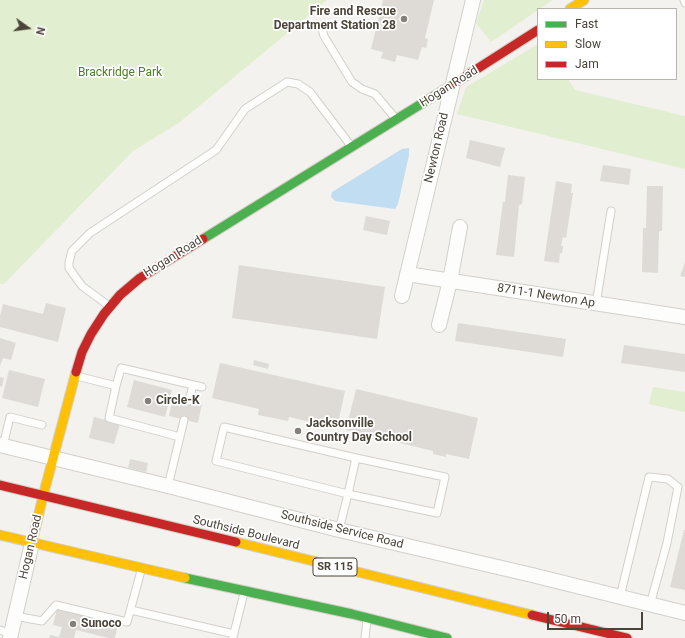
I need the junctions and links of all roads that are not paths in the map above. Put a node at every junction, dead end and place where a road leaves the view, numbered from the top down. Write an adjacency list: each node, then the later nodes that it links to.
1 (473, 0): 8 (street, Newton Road)
2 (584, 0): 5 (main road)
3 (684, 0): 4 (lane)
4 (685, 3)
5 (572, 8)
6 (321, 25): 9 (lane)
7 (537, 31): 8 (main road, Hogan Road)
8 (452, 85): 9 (main road, Hogan Road); 13 (street, Newton Road)
9 (396, 120): 10 (main road, Hogan Road)
10 (352, 146): 17 (main road, Hogan Road); 17 (lane)
11 (611, 210): 16 (lane)
12 (460, 227): 14 (street)
13 (407, 274): 14 (street, 8711-1 Newton Ap); 15 (street, Newton Road)
14 (450, 281): 16 (street, 8711-1 Newton Ap); 19 (street)
15 (402, 296)
16 (596, 304): 18 (street, 8711-1 Newton Ap)
17 (110, 307): 20 (main road, Hogan Road)
18 (685, 317)
19 (439, 325)
20 (75, 375): 22 (lane); 29 (main road, Hogan Road)
21 (193, 385): 22 (lane); 23 (lane); 24 (lane)
22 (116, 386): 27 (lane)
23 (202, 387)
24 (189, 401)
25 (184, 420): 27 (lane)
26 (42, 425): 28 (lane)
27 (180, 437): 32 (lane)
28 (1, 446): 29 (street, Southside Service Road)
29 (54, 458): 32 (street, Southside Service Road); 34 (main road, Hogan Road)
30 (356, 458): 33 (lane); 33 (lane); 33 (lane)
31 (0, 485): 34 (main road, Southside Boulevard / SR 115)
32 (168, 486): 35 (street, Southside Service Road)
33 (348, 494): 35 (lane)
34 (43, 496): 37 (main road, Hogan Road); 50 (main road, Southside Boulevard / SR 115)
35 (339, 530): 40 (street, Southside Service Road)
36 (0, 535): 37 (main road)
37 (32, 543): 38 (main road); 44 (street, Hogan Road)
38 (141, 568): 39 (main road); 42 (lane)
39 (244, 591): 45 (main road); 47 (lane)
40 (620, 597): 41 (street, Southside Service Road); 41 (lane)
41 (650, 605): 43 (street, Southside Service Road)
42 (131, 610): 44 (lane); 47 (lane)
43 (685, 613)
44 (15, 616): 46 (street, Hogan Road)
45 (368, 618): 48 (main road); 49 (lane)
46 (7, 634)
47 (234, 636)
48 (441, 637)
49 (365, 638)
50 (627, 638)

